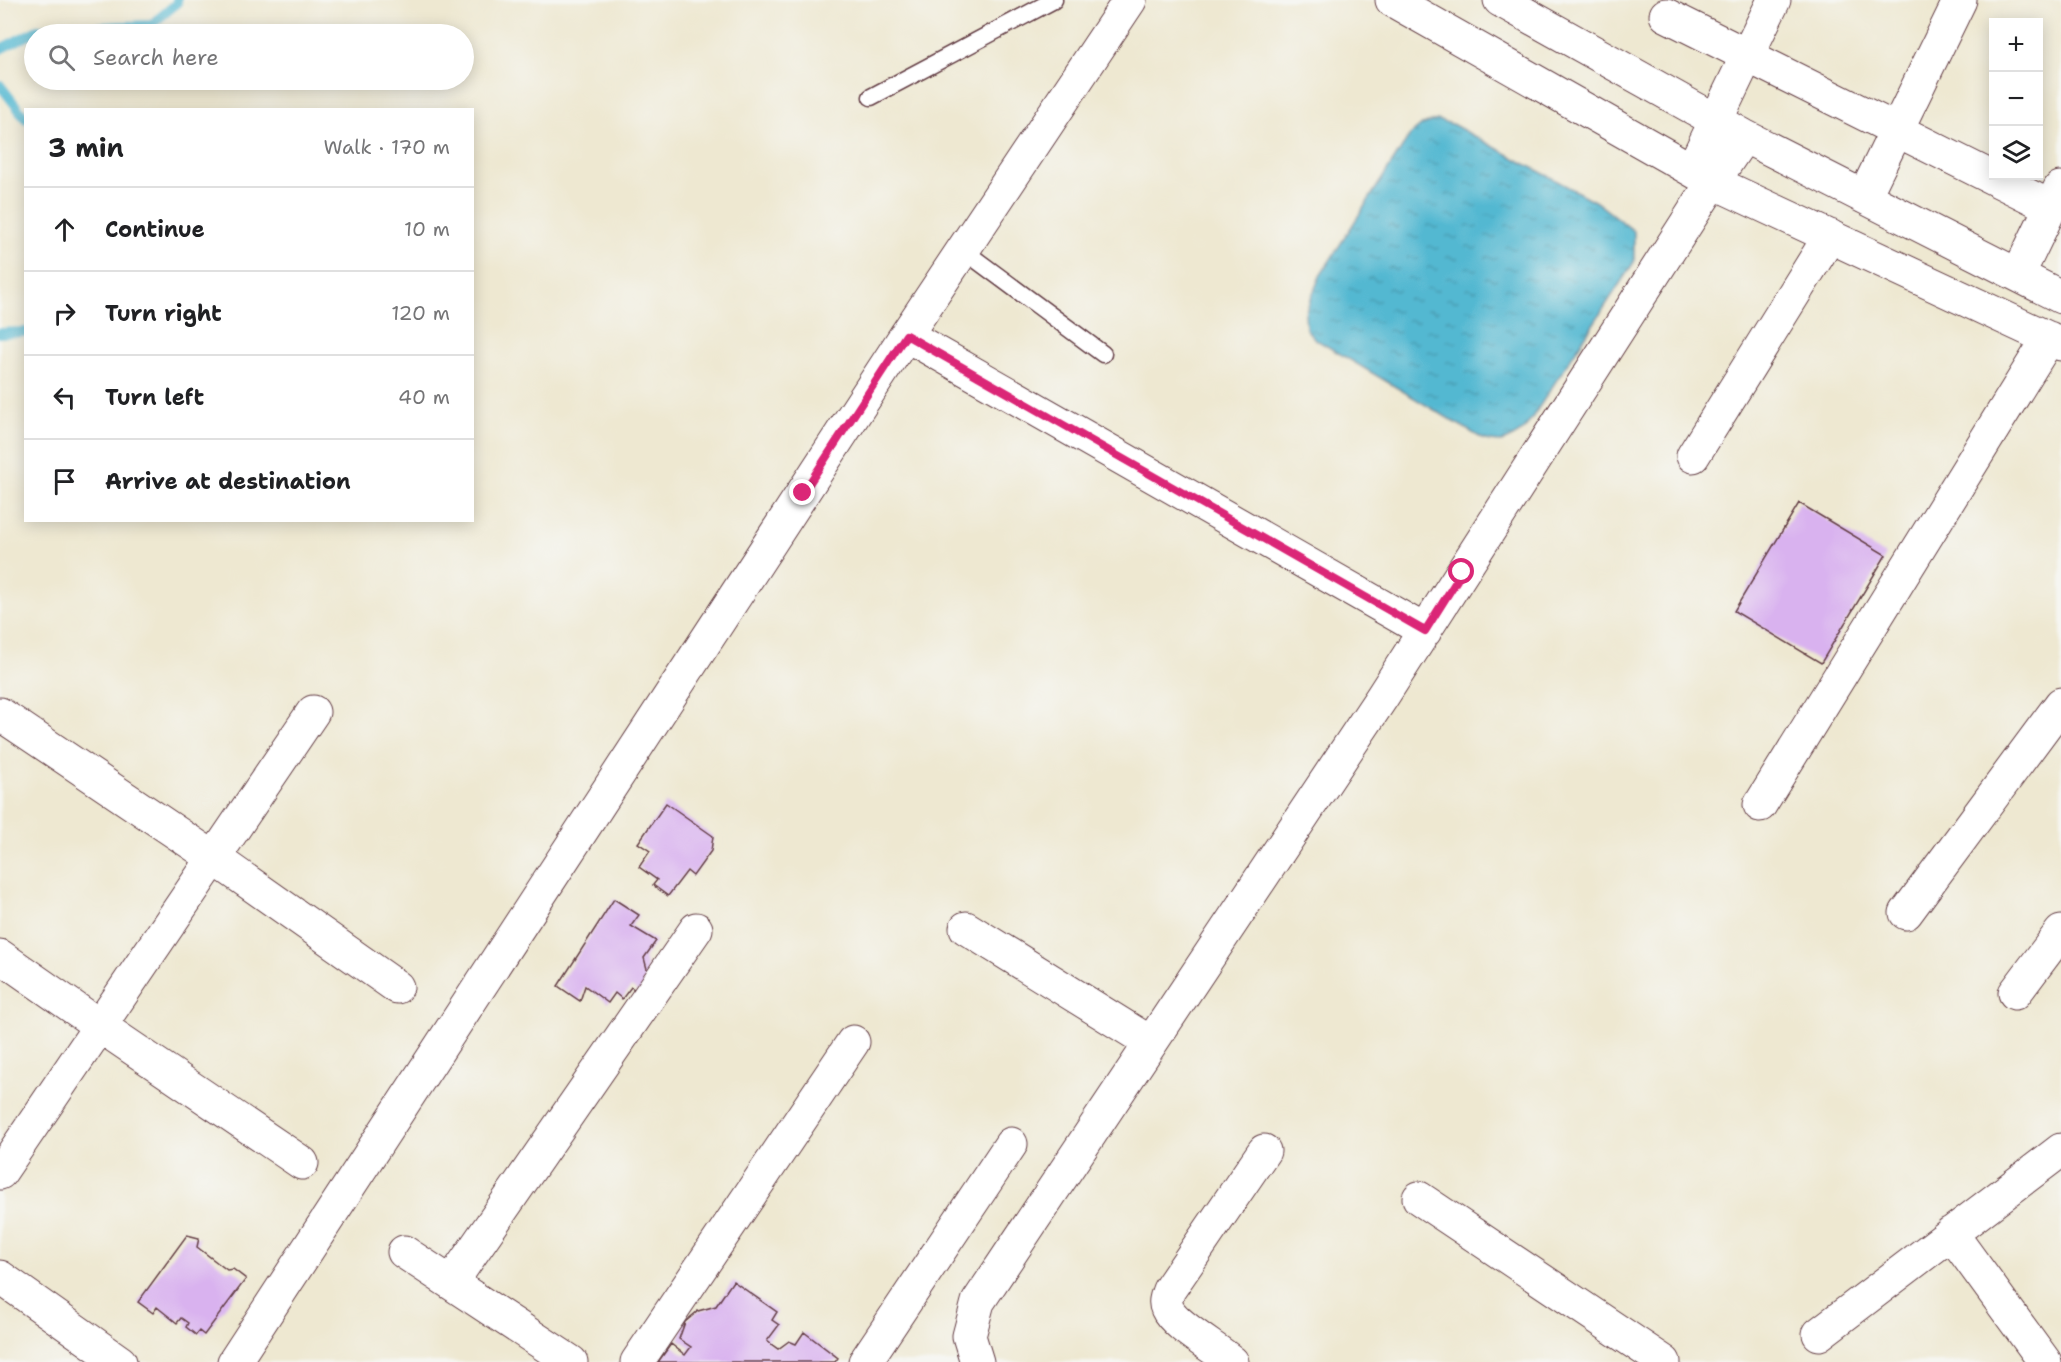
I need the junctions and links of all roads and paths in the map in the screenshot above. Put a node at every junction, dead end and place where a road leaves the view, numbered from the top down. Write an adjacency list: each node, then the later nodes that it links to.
1 (1053, 0): 9 (lane)
2 (1130, 0): 17 (street)
3 (1392, 0): 13 (street)
4 (1774, 0): 8 (street)
5 (1960, 0): 11 (street)
6 (1513, 3): 10 (street)
7 (1666, 15): 8 (street)
8 (1747, 56): 10 (street); 11 (street)
9 (870, 97)
10 (1716, 120): 12 (street); 13 (street)
11 (1897, 131): 14 (street); 15 (street)
12 (1744, 136): 13 (street); 14 (street)
13 (1702, 176): 16 (street); 24 (street)
14 (1864, 197): 18 (street)
15 (2057, 198): 18 (street)
16 (1830, 236): 21 (street); 23 (street)
17 (963, 250): 20 (street); 22 (lane)
18 (2018, 276): 19 (street)
19 (2061, 297)
20 (906, 335): 24 (street); 53 (street)
21 (2055, 341): 28 (street)
22 (1103, 354)
23 (1693, 456)
24 (1425, 631): 39 (street)
25 (2061, 704): 30 (street)
26 (313, 712): 29 (street)
27 (0, 714): 29 (street)
28 (1760, 805)
29 (214, 858): 35 (street); 37 (street)
30 (1906, 913)
31 (966, 928): 39 (street)
32 (696, 929): 49 (street)
33 (2061, 932): 36 (street)
34 (0, 956): 37 (street)
35 (397, 987)
36 (2015, 993)
37 (100, 1026): 43 (street); 44 (street)
38 (854, 1042): 55 (street)
39 (1151, 1042): 57 (street)
40 (1011, 1144): 56 (street)
41 (2061, 1150): 46 (street)
42 (1264, 1151): 58 (street)
43 (302, 1163)
44 (0, 1173)
45 (1419, 1198): 51 (street)
46 (1951, 1233): 50 (street); 59 (street)
47 (404, 1252): 49 (street)
48 (0, 1277): 52 (street)
49 (451, 1283): 54 (street)
50 (1819, 1334)
51 (1660, 1361)
52 (120, 1362)
53 (234, 1362)
54 (571, 1362)
55 (637, 1362)
56 (865, 1362)
57 (977, 1362)
58 (1232, 1362)
59 (2045, 1362)

